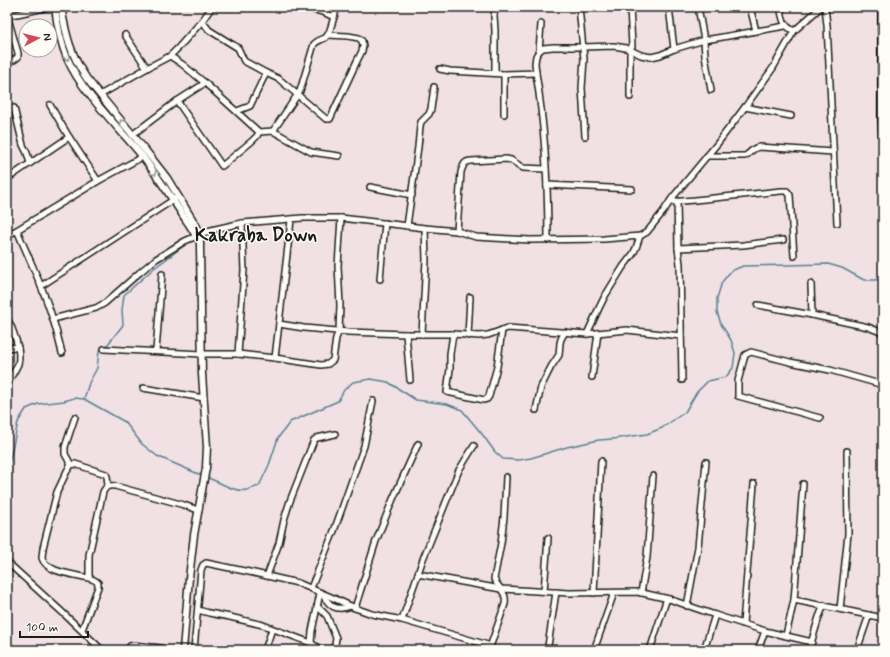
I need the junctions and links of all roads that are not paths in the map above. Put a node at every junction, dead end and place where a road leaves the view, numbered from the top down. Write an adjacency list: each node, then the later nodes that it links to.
1 (49, 7): 16 (street)
2 (55, 7): 61 (street, one-way to 61)
3 (62, 7): 42 (street)
4 (212, 7): 18 (street)
5 (302, 7): 17 (street)
6 (337, 7): 17 (street)
7 (495, 7): 35 (street)
8 (579, 7): 26 (street)
9 (630, 7): 28 (street)
10 (669, 7): 27 (street)
11 (698, 7): 25 (street)
12 (750, 7): 22 (street)
13 (780, 7): 20 (street)
14 (821, 7): 21 (street); 58 (street)
15 (881, 7): 56 (street)
16 (7, 15): 31 (street)
17 (334, 17): 24 (street)
18 (202, 20): 30 (street); 34 (street)
19 (541, 24): 29 (street)
20 (785, 26): 21 (street); 22 (street)
21 (794, 31): 46 (street)
22 (756, 32): 25 (street)
23 (125, 35): 32 (street)
24 (328, 35): 41 (street); 41 (street)
25 (704, 40): 27 (street); 40 (street)
26 (583, 47): 28 (street); 29 (street); 54 (street)
27 (674, 49): 28 (street)
28 (630, 50): 43 (street)
29 (539, 51): 36 (street)
30 (170, 56): 32 (street); 38 (street)
31 (7, 60)
32 (147, 68): 42 (street)
33 (440, 69): 35 (street)
34 (266, 73): 41 (street); 48 (street)
35 (495, 73): 37 (street)
36 (536, 73): 37 (street); 63 (street)
37 (504, 74): 49 (street)
38 (205, 83): 44 (street); 48 (street)
39 (434, 87): 69 (street)
40 (711, 90)
41 (298, 94): 51 (street)
42 (100, 95): 53 (street, one-way to 42)
43 (630, 97)
44 (177, 101): 52 (street); 53 (street)
45 (50, 105): 55 (street)
46 (745, 106): 50 (street); 60 (street)
47 (14, 108): 62 (street)
48 (237, 111): 52 (street)
49 (504, 114)
50 (791, 116)
51 (273, 131): 52 (street); 59 (street)
52 (259, 132)
53 (132, 135): 70 (street)
54 (585, 136)
55 (69, 138): 62 (street); 65 (street)
56 (883, 145): 57 (street)
57 (883, 151)
58 (833, 152): 60 (street); 77 (street)
59 (339, 156)
60 (707, 156): 72 (street)
61 (142, 157): 65 (street); 70 (street, one-way to 70)
62 (30, 163): 64 (street)
63 (546, 170): 66 (street); 81 (street)
64 (7, 179)
65 (98, 181): 80 (street)
66 (547, 185): 68 (street); 85 (street)
67 (370, 187): 69 (street)
68 (632, 189)
69 (412, 195): 78 (street)
70 (176, 198): 84 (street); 92 (street)
71 (677, 201): 72 (street); 87 (street); 88 (street)
72 (670, 202): 83 (street)
73 (341, 218): 74 (street); 76 (street); 100 (street)
74 (291, 220): 75 (street); 98 (street)
75 (242, 223): 84 (street); 116 (street)
76 (385, 223): 78 (street); 90 (street)
77 (837, 223)
78 (407, 226): 79 (street)
79 (425, 228): 81 (street); 105 (street)
80 (17, 230): 82 (street); 92 (street)
81 (457, 231): 85 (street)
82 (7, 236)
83 (640, 236): 85 (street); 107 (street)
84 (198, 237): 97 (street); 115 (street)
85 (548, 240)
86 (783, 240): 87 (street)
87 (678, 248): 109 (street)
88 (794, 256)
89 (162, 274): 113 (street)
90 (380, 279)
91 (811, 284): 95 (street)
92 (41, 286): 97 (street)
93 (470, 297): 108 (street)
94 (758, 305): 95 (street)
95 (812, 315): 103 (street)
96 (7, 318): 111 (street)
97 (53, 319): 114 (street)
98 (279, 324): 100 (street); 117 (street)
99 (502, 330): 101 (street); 106 (street); 108 (street)
100 (339, 331): 104 (street); 117 (street)
101 (565, 332): 107 (street); 126 (street)
102 (598, 333): 107 (street); 109 (street); 118 (street)
103 (883, 333)
104 (406, 334): 105 (street); 119 (street)
105 (422, 334): 106 (street)
106 (453, 334): 108 (street)
107 (587, 334)
108 (468, 336)
109 (681, 336): 120 (street)
110 (7, 347): 111 (street)
111 (18, 348): 121 (street)
112 (104, 349): 113 (street)
113 (156, 351): 115 (street)
114 (62, 353)
115 (202, 354): 116 (street); 124 (street)
116 (238, 354): 117 (street)
117 (275, 358)
118 (592, 377)
119 (410, 380)
120 (682, 380)
121 (7, 384)
122 (883, 385): 128 (street)
123 (143, 388): 124 (street)
124 (204, 398): 141 (street)
125 (373, 401): 147 (street)
126 (536, 410)
127 (75, 417): 135 (street)
128 (820, 418)
129 (335, 434): 145 (street)
130 (418, 444): 160 (street)
131 (474, 446): 144 (street)
132 (847, 451): 161 (street)
133 (601, 461): 152 (street)
134 (706, 462): 158 (street)
135 (71, 465): 140 (street); 146 (street)
136 (653, 476): 154 (street)
137 (506, 477): 148 (street)
138 (754, 484): 167 (street)
139 (803, 484): 156 (street)
140 (108, 486): 141 (street); 146 (street)
141 (198, 510): 179 (street)
142 (548, 538): 149 (street)
143 (7, 562): 169 (street)
144 (418, 574): 148 (street); 166 (street)
145 (267, 576): 147 (street); 162 (street)
146 (89, 578): 169 (street)
147 (311, 588): 151 (street)
148 (501, 589): 149 (street); 175 (street)
149 (544, 592): 150 (street)
150 (556, 592): 152 (street); 183 (street)
151 (321, 593): 157 (street); 160 (street); 160 (street)
152 (594, 593): 153 (street)
153 (614, 593): 154 (street); 184 (street)
154 (641, 593): 155 (street)
155 (669, 599): 158 (street); 185 (street)
156 (794, 600): 159 (street); 171 (street)
157 (317, 606): 173 (street); 182 (street)
158 (687, 606): 164 (street)
159 (824, 606): 161 (street); 172 (street)
160 (353, 607): 166 (street)
161 (840, 609): 163 (street)
162 (198, 610): 168 (street); 180 (street)
163 (868, 615): 165 (street); 189 (street)
164 (716, 616): 167 (street); 186 (street)
165 (883, 618)
166 (402, 620): 175 (street)
167 (744, 624): 170 (street)
168 (272, 629): 173 (street); 181 (street)
169 (82, 630): 177 (street)
170 (765, 631): 171 (street); 187 (street)
171 (786, 636): 172 (street)
172 (812, 642): 188 (street)
173 (311, 643): 176 (street)
174 (161, 648): 178 (street)
175 (490, 648)
176 (320, 649): 182 (street)
177 (102, 650)
178 (128, 650)
179 (184, 650)
180 (194, 650)
181 (265, 650)
182 (333, 650)
183 (546, 650)
184 (594, 650)
185 (650, 650)
186 (704, 650)
187 (758, 650)
188 (809, 650)
189 (856, 650)

